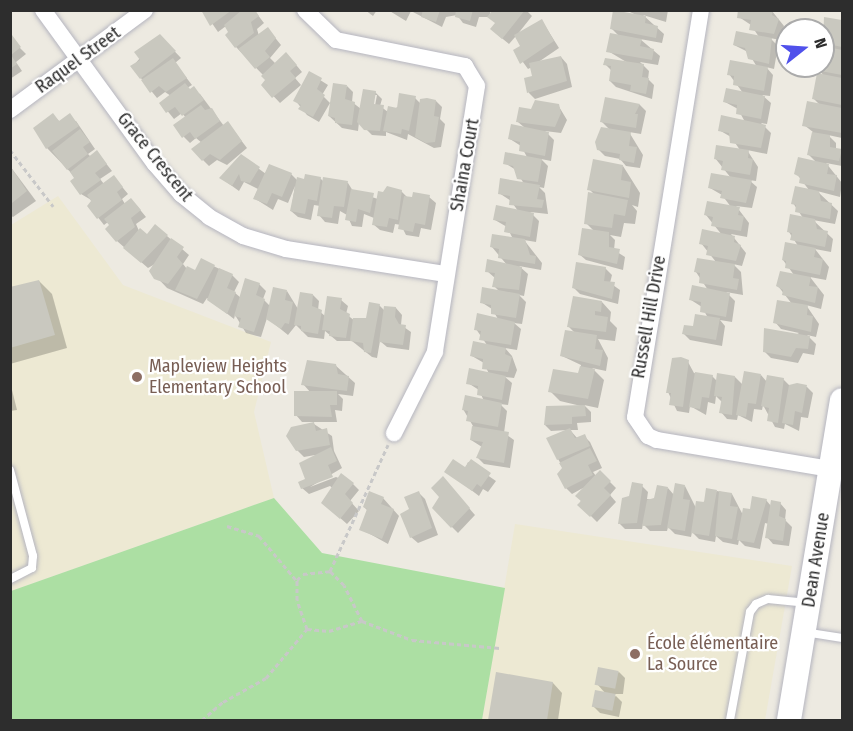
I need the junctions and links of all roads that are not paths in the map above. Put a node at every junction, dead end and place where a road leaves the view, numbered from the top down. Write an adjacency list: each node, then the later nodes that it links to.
1 (43, 10): 5 (street, Grace Crescent)
2 (145, 10): 5 (street, Raquel Street)
3 (305, 10): 7 (street, Shaina Court)
4 (701, 10): 10 (street, Russell Hill Drive)
5 (79, 59): 6 (street, Raquel Street); 7 (street, Grace Crescent)
6 (10, 110)
7 (446, 274): 9 (street, Shaina Court)
8 (843, 400): 10 (street, Dean Avenue)
9 (394, 433)
10 (831, 469): 13 (street, Dean Avenue)
11 (10, 470): 12 (lane)
12 (10, 579)
13 (808, 603): 14 (street, Dean Avenue); 16 (lane)
14 (804, 632): 15 (lane); 17 (street, Dean Avenue)
15 (843, 638)
16 (729, 720)
17 (789, 720)

